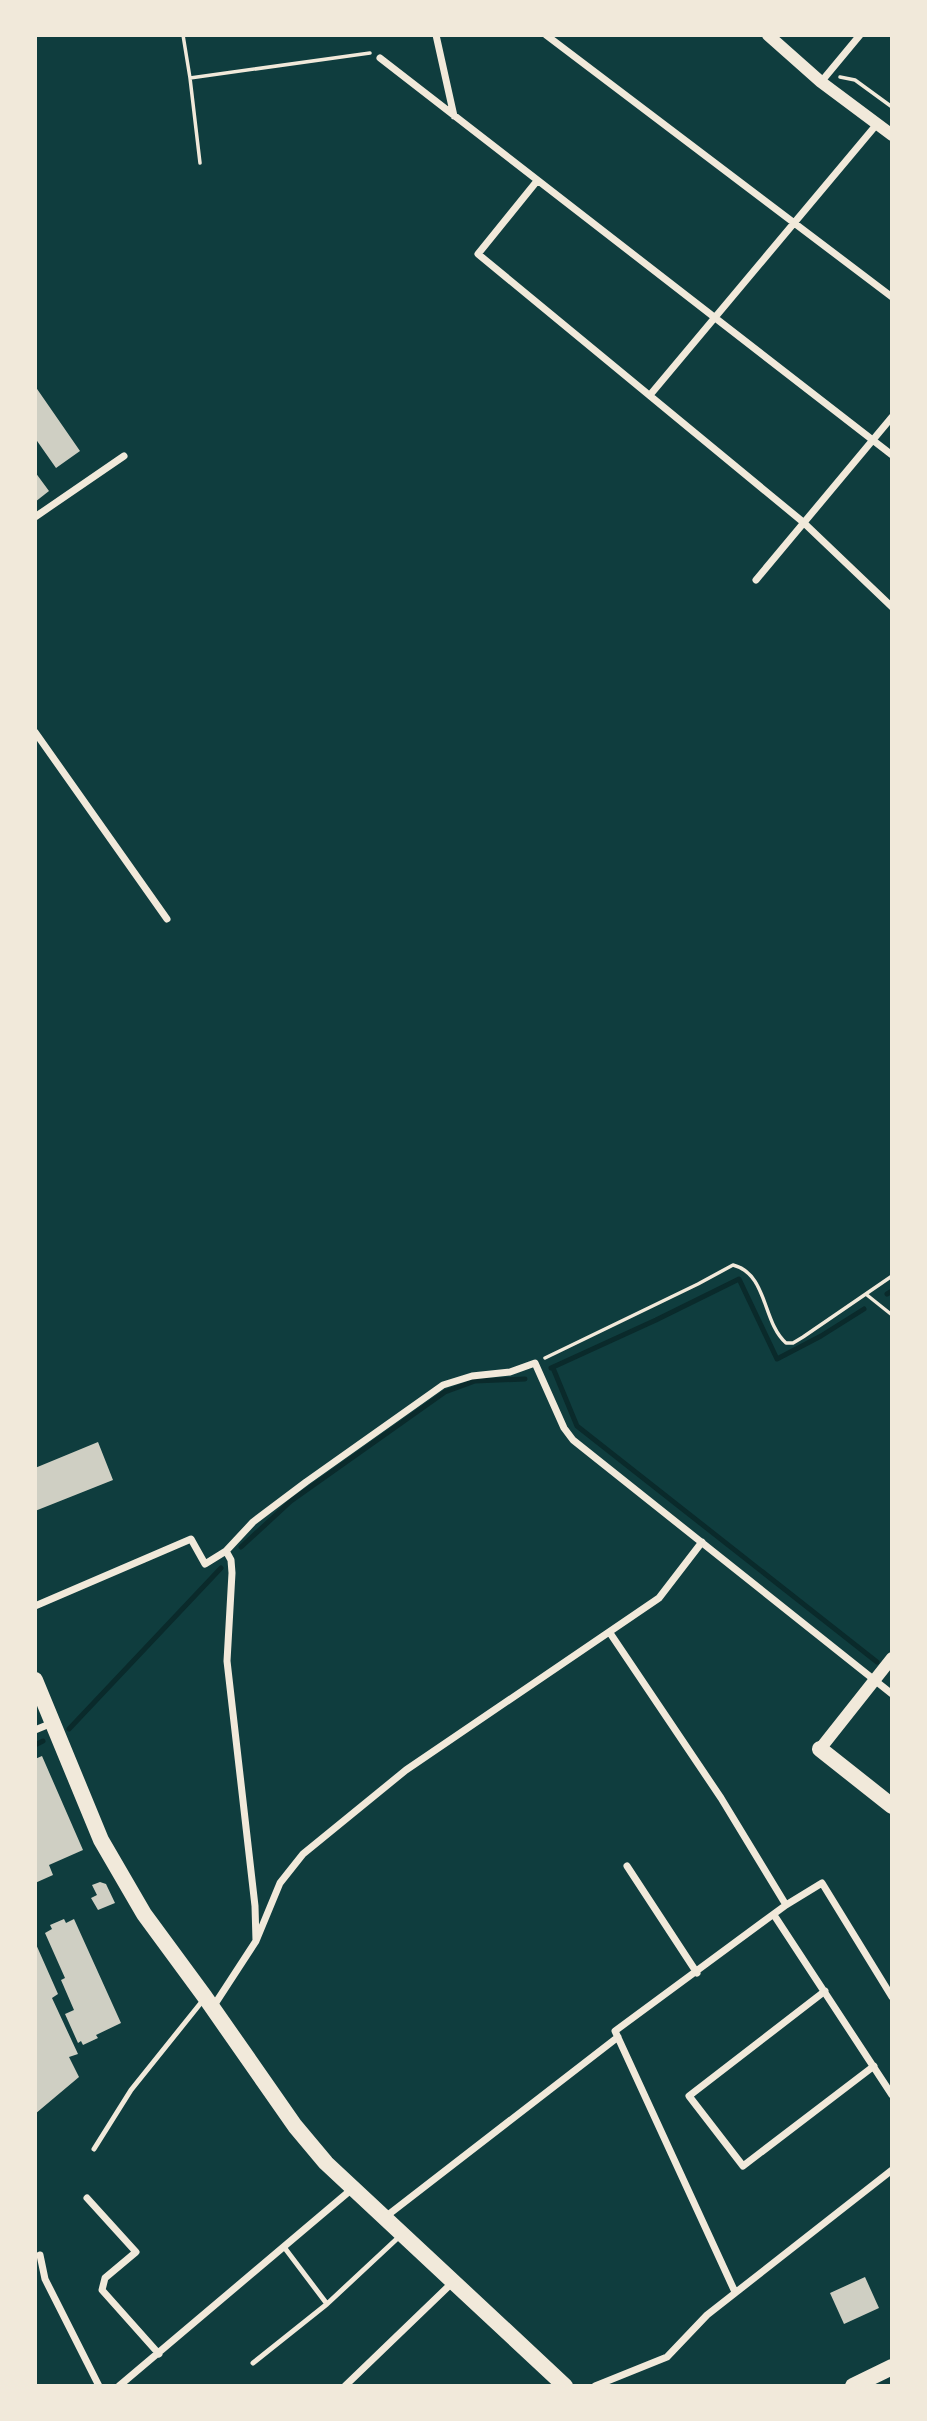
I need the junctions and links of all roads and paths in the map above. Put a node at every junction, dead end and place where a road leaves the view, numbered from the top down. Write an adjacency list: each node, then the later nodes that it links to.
1 (183, 35): 7 (path)
2 (436, 35): 10 (street)
3 (546, 35): 15 (street)
4 (768, 35): 8 (street)
5 (860, 35): 8 (street)
6 (380, 58): 7 (path); 10 (street)
7 (190, 78): 13 (path)
8 (825, 78): 9 (path); 11 (street)
9 (892, 107)
10 (454, 117): 14 (street)
11 (877, 124): 12 (street); 15 (street)
12 (892, 135)
13 (200, 163)
14 (537, 181): 17 (street); 18 (street)
15 (794, 222): 16 (street); 17 (street)
16 (892, 297)
17 (714, 317): 18 (street); 20 (street)
18 (650, 395): 24 (street)
19 (892, 417): 20 (street)
20 (873, 440): 21 (street); 24 (street)
21 (892, 455)
22 (124, 456): 23 (street)
23 (35, 517)
24 (803, 522): 25 (street); 26 (street)
25 (757, 580)
26 (892, 607)
27 (35, 732): 28 (street)
28 (167, 919)
29 (892, 1276): 30 (path)
30 (867, 1295): 31 (path); 32 (path)
31 (892, 1315)
32 (535, 1363): 33 (street); 34 (street)
33 (702, 1542): 36 (street); 38 (street)
34 (226, 1551): 35 (street); 48 (street)
35 (35, 1606)
36 (610, 1633): 46 (street); 48 (street)
37 (892, 1658): 38 (street)
38 (875, 1679): 40 (street); 43 (street)
39 (35, 1680): 41 (main road)
40 (892, 1694)
41 (52, 1723): 42 (street); 52 (main road)
42 (35, 1730)
43 (820, 1749): 44 (main road)
44 (892, 1806)
45 (627, 1866): 49 (street)
46 (786, 1905): 47 (street); 51 (street)
47 (774, 1915): 49 (street); 50 (street)
48 (256, 1941): 52 (street)
49 (697, 1973): 53 (street)
50 (825, 1991): 54 (street); 54 (street)
51 (892, 1997)
52 (209, 2002): 56 (lane); 58 (main road)
53 (618, 2037): 60 (street); 65 (street)
54 (874, 2066): 55 (street)
55 (892, 2095)
56 (94, 2149)
57 (892, 2170): 65 (street)
58 (352, 2188): 60 (main road); 62 (street)
59 (87, 2198): 67 (street)
60 (384, 2218): 61 (main road)
61 (402, 2234): 64 (main road); 66 (lane)
62 (284, 2247): 66 (lane); 67 (street)
63 (40, 2255): 71 (street)
64 (454, 2282): 70 (main road); 73 (street)
65 (736, 2292): 74 (street)
66 (327, 2304): 68 (lane)
67 (159, 2354): 72 (street)
68 (253, 2363)
69 (892, 2367): 75 (main road)
70 (563, 2385)
71 (99, 2386)
72 (119, 2386)
73 (345, 2386)
74 (595, 2386)
75 (853, 2386)

